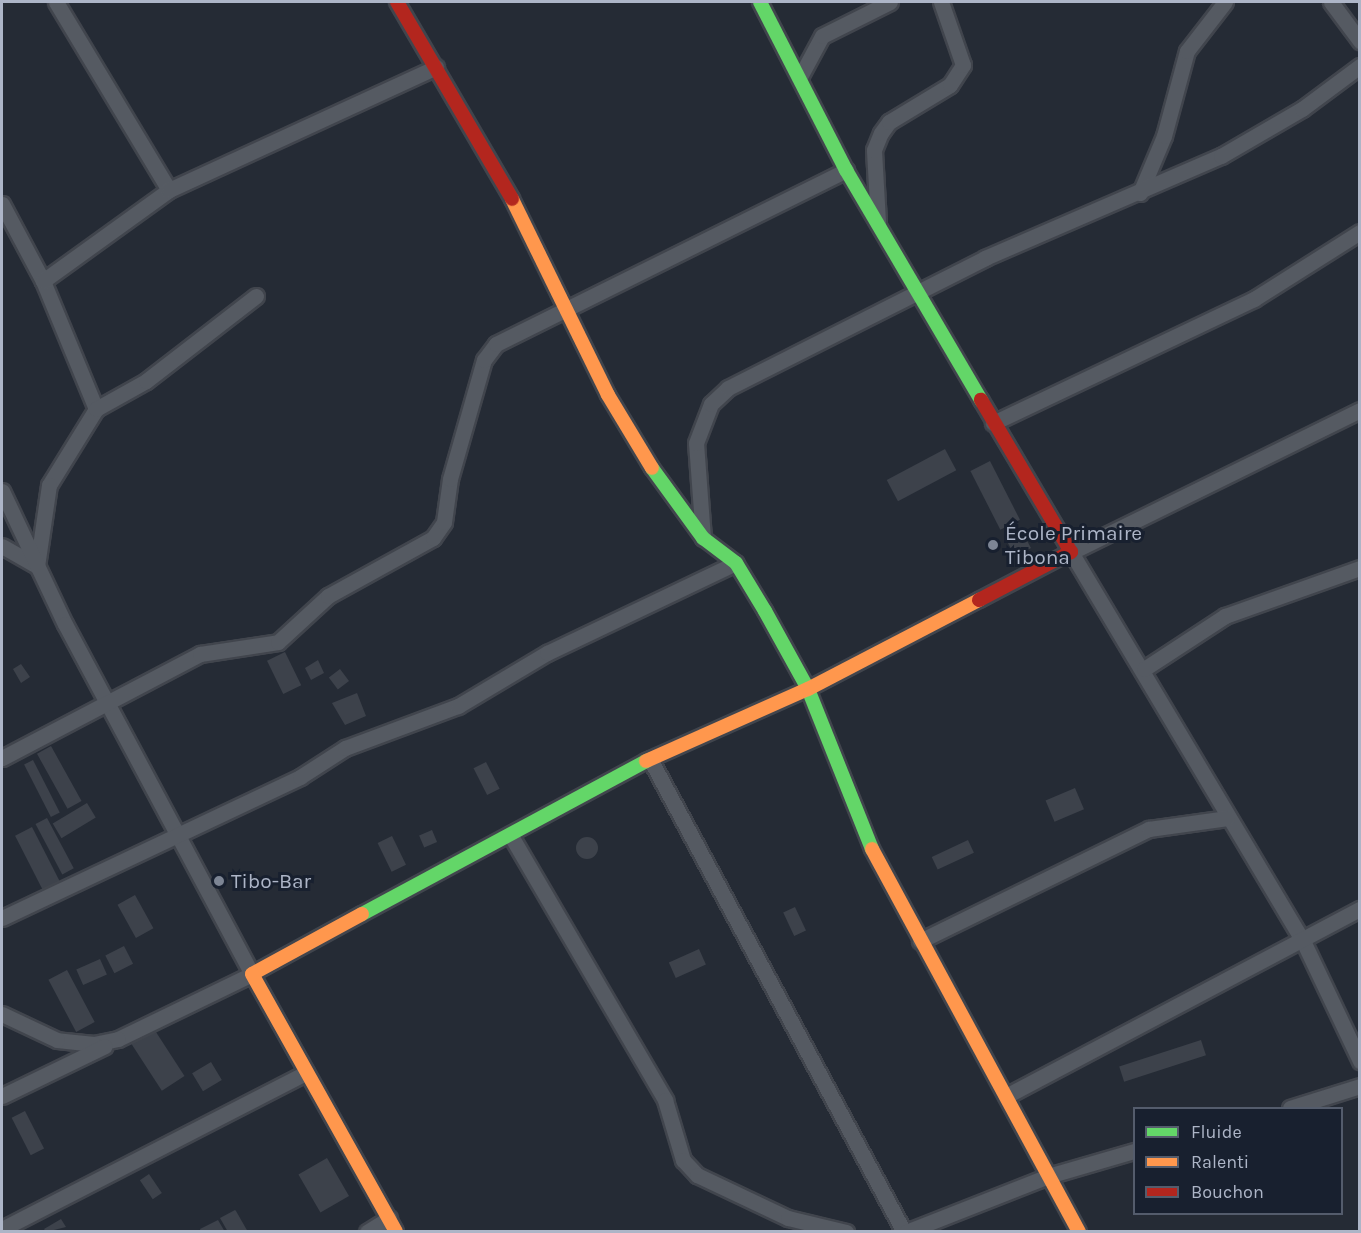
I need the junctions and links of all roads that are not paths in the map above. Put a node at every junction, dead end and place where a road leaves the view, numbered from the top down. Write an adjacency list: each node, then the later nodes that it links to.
1 (56, 2): 13 (street)
2 (397, 2): 10 (street)
3 (760, 2): 11 (street)
4 (890, 2): 11 (street)
5 (941, 2): 16 (street)
6 (1225, 2): 14 (street)
7 (1331, 2): 8 (street)
8 (1359, 41)
9 (1359, 66): 14 (street)
10 (436, 67): 13 (street); 21 (street)
11 (801, 75): 12 (street)
12 (846, 170): 16 (street); 21 (street)
13 (169, 190): 18 (street)
14 (1140, 193): 19 (street)
15 (2, 204): 18 (street)
16 (878, 223): 19 (street)
17 (1359, 232): 24 (street)
18 (43, 281): 22 (street)
19 (920, 291): 24 (street); 26 (street)
20 (256, 296): 22 (street)
21 (567, 309): 26 (street); 34 (street)
22 (96, 409): 30 (street)
23 (1359, 410): 28 (street)
24 (993, 423): 28 (street)
25 (2, 490): 30 (street)
26 (703, 538): 29 (street)
27 (2, 546): 30 (street)
28 (1071, 552): 32 (street); 33 (street)
29 (736, 563): 33 (street); 38 (street)
30 (37, 566): 34 (street)
31 (1359, 568): 32 (street)
32 (1144, 669): 37 (street)
33 (808, 689): 36 (street); 42 (street)
34 (107, 700): 35 (street); 38 (street)
35 (2, 758)
36 (650, 759): 39 (street); 57 (street)
37 (1227, 818): 42 (street); 43 (street)
38 (179, 831): 41 (street); 44 (street)
39 (511, 836): 44 (street); 59 (street)
40 (1359, 909): 43 (street)
41 (2, 918)
42 (920, 941): 50 (street)
43 (1304, 943): 47 (street); 50 (street)
44 (252, 974): 46 (street); 48 (street)
45 (2, 1014): 46 (street)
46 (118, 1039): 51 (street)
47 (1359, 1061)
48 (306, 1073): 55 (street); 56 (street)
49 (1359, 1086): 52 (street)
50 (1008, 1095): 54 (street)
51 (2, 1096)
52 (1293, 1107)
53 (1133, 1150): 54 (street)
54 (1048, 1176): 57 (street); 60 (street)
55 (392, 1225): 58 (street)
56 (2, 1229)
57 (906, 1231)
58 (367, 1232)
59 (846, 1232)
60 (1079, 1232)

